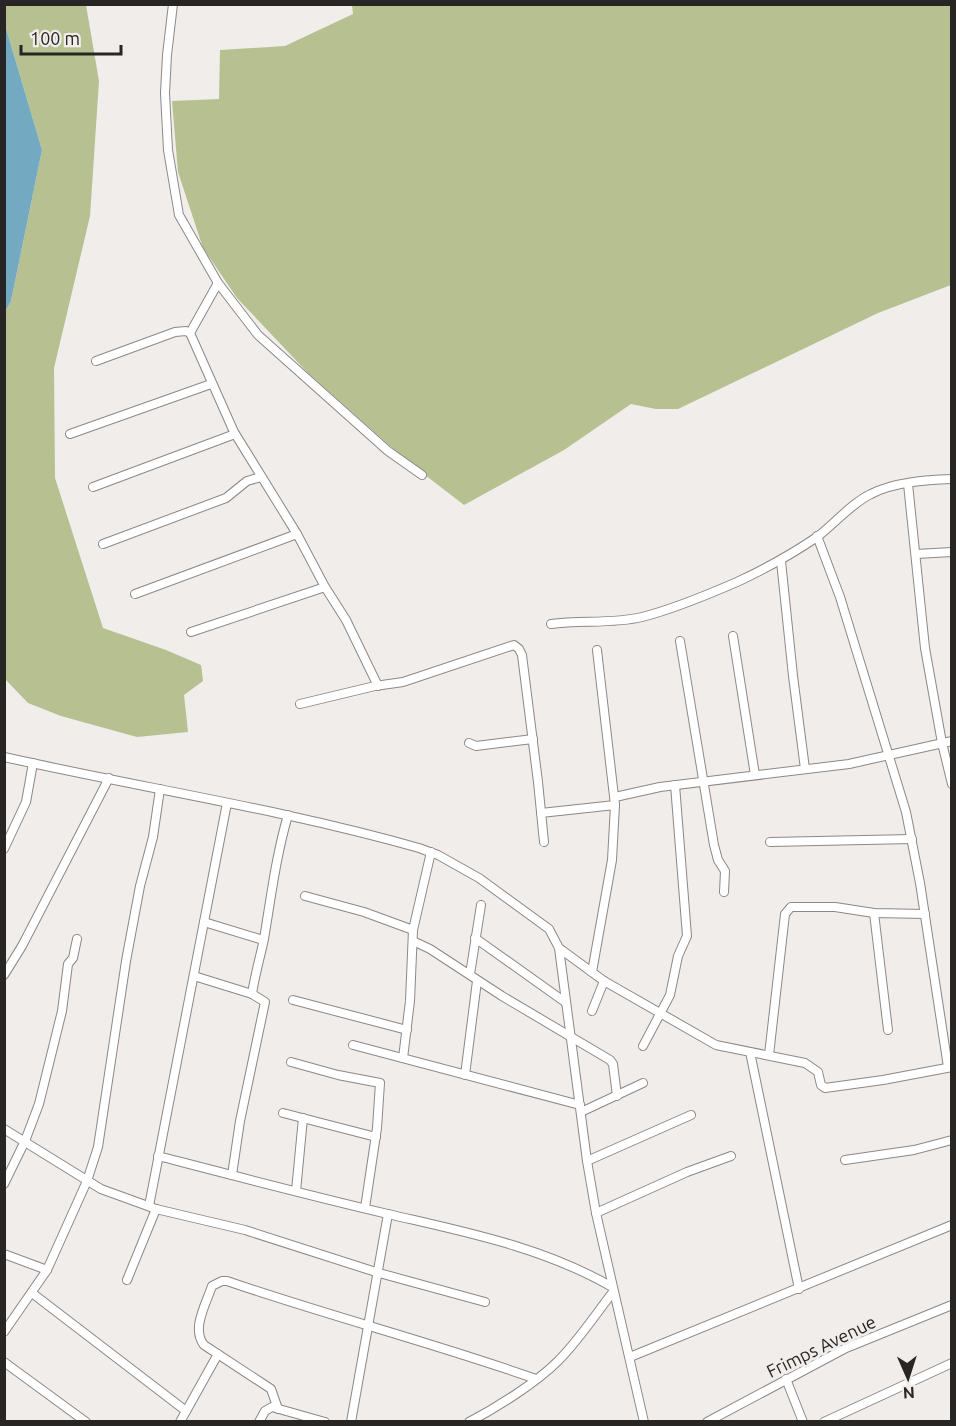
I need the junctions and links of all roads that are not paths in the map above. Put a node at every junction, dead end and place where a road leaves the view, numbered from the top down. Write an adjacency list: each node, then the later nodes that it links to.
1 (173, 4): 2 (street)
2 (218, 282): 3 (street); 8 (street)
3 (190, 333): 4 (street); 5 (street)
4 (96, 361)
5 (211, 384): 6 (street); 7 (street)
6 (70, 434)
7 (236, 434): 9 (street); 12 (street)
8 (422, 475)
9 (261, 477): 13 (street); 15 (street)
10 (951, 479): 11 (street)
11 (908, 484): 14 (street); 17 (street)
12 (93, 487)
13 (297, 534): 19 (street); 20 (street)
14 (817, 536): 18 (street); 32 (street)
15 (103, 544)
16 (951, 552): 17 (street)
17 (916, 554): 31 (street)
18 (781, 561): 21 (street); 35 (street)
19 (326, 587): 22 (street); 26 (street)
20 (135, 594)
21 (551, 624)
22 (192, 632)
23 (733, 636): 36 (street)
24 (680, 641): 38 (street)
25 (597, 650): 42 (street)
26 (378, 686): 27 (street); 28 (street)
27 (300, 705)
28 (533, 739): 30 (street); 44 (street)
29 (951, 741): 31 (street)
30 (469, 743)
31 (942, 743): 32 (street); 39 (street)
32 (890, 754): 35 (street); 46 (street)
33 (4, 757): 34 (street)
34 (33, 763): 37 (street); 49 (street)
35 (806, 770): 36 (street)
36 (755, 775): 38 (street)
37 (109, 778): 41 (street); 65 (street)
38 (704, 782): 40 (street); 51 (street)
39 (951, 784)
40 (675, 785): 42 (street); 73 (street)
41 (160, 789): 43 (street); 100 (street)
42 (615, 801): 44 (street); 63 (street)
43 (227, 803): 45 (street); 56 (street)
44 (541, 813): 47 (street)
45 (288, 815): 50 (street); 60 (street)
46 (912, 839): 48 (street); 55 (street)
47 (544, 842)
48 (770, 842)
49 (4, 849)
50 (431, 852): 57 (street); 62 (street)
51 (724, 892)
52 (305, 896): 57 (street)
53 (481, 905): 58 (street)
54 (874, 913): 55 (street); 75 (street); 80 (street)
55 (925, 914): 83 (street)
56 (204, 921): 60 (street); 66 (street)
57 (412, 930): 61 (street)
58 (475, 938): 64 (street); 71 (street)
59 (77, 939): 94 (street)
60 (263, 940): 69 (street)
61 (413, 941): 64 (street); 74 (street)
62 (559, 948): 63 (street); 71 (street)
63 (592, 972): 68 (street)
64 (470, 974): 67 (street)
65 (4, 975)
66 (194, 976): 69 (street); 95 (street)
67 (477, 981): 76 (street); 84 (street)
68 (604, 981): 72 (street); 73 (street)
69 (252, 994): 99 (street)
70 (293, 1000): 74 (street)
71 (565, 1002): 76 (street)
72 (592, 1011)
73 (661, 1013): 78 (street); 79 (street)
74 (407, 1030): 81 (street)
75 (888, 1030)
76 (571, 1038): 86 (street); 87 (street)
77 (353, 1046): 81 (street)
78 (643, 1046)
79 (750, 1052): 80 (street); 113 (street)
80 (769, 1055): 83 (street)
81 (403, 1059): 84 (street)
82 (291, 1062): 92 (street)
83 (950, 1067)
84 (465, 1075): 87 (street)
85 (643, 1083): 86 (street)
86 (616, 1096): 87 (street)
87 (580, 1108): 98 (street)
88 (283, 1113): 90 (street)
89 (691, 1115): 98 (street)
90 (303, 1118): 92 (street); 102 (street)
91 (4, 1130): 94 (street)
92 (376, 1137): 104 (street)
93 (951, 1140): 97 (street)
94 (25, 1141): 100 (street); 101 (street)
95 (159, 1156): 99 (street); 103 (street)
96 (731, 1156): 105 (street)
97 (845, 1160)
98 (587, 1161): 105 (street)
99 (232, 1175): 102 (street)
100 (87, 1181): 103 (street); 109 (street)
101 (4, 1184)
102 (296, 1191): 104 (street)
103 (153, 1207): 110 (street); 111 (street)
104 (365, 1208): 106 (street)
105 (596, 1213): 112 (street)
106 (388, 1214): 110 (street); 112 (street)
107 (951, 1225): 113 (street)
108 (4, 1254): 109 (street)
109 (47, 1270): 114 (street)
110 (379, 1273): 115 (street); 117 (street)
111 (127, 1280)
112 (613, 1289): 120 (street); 123 (street)
113 (799, 1289): 120 (street)
114 (32, 1293): 118 (street); 126 (street)
115 (485, 1302)
116 (951, 1305): 124 (street, Frimps Avenue)
117 (369, 1325): 119 (street); 123 (street); 133 (street)
118 (4, 1332)
119 (218, 1354): 125 (street); 126 (street)
120 (630, 1358): 135 (street)
121 (4, 1362): 128 (street)
122 (951, 1363): 138 (street)
123 (536, 1379): 134 (street)
124 (786, 1379): 136 (street, Frimps Avenue); 137 (street)
125 (278, 1409): 127 (street); 130 (street)
126 (186, 1411): 129 (street)
127 (291, 1412): 131 (street); 132 (street)
128 (86, 1422)
129 (180, 1422)
130 (259, 1422)
131 (290, 1422)
132 (326, 1422)
133 (351, 1422)
134 (469, 1422)
135 (644, 1422)
136 (707, 1422)
137 (803, 1422)
138 (824, 1422)

